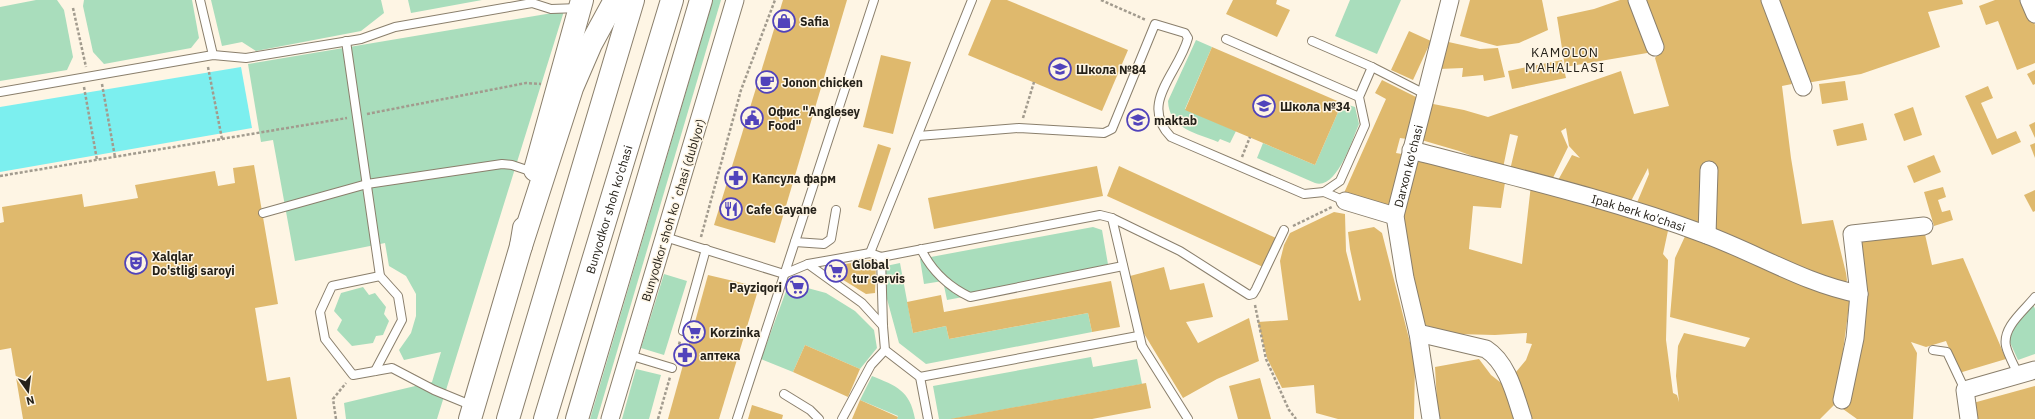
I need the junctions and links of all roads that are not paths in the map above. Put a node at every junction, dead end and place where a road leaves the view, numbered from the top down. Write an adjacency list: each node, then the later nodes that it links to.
1 (200, 0): 19 (lane)
2 (615, 0): 41 (main road)
3 (634, 0): 68 (main road)
4 (673, 0): 69 (main road, Bunyodkor shoh ko'chasi)
5 (700, 0): 70 (main road)
6 (735, 0): 39 (street, Bunyodkor shoh koʻchasi (dublyor))
7 (874, 0): 40 (lane)
8 (972, 0): 25 (lane)
9 (1450, 0): 23 (street, Darxon ko'chasi)
10 (1637, 0): 18 (street)
11 (1770, 0): 21 (street)
12 (2029, 0): 14 (street)
13 (581, 4): 16 (lane); 28 (main road)
14 (2035, 14)
15 (1226, 39): 24 (lane)
16 (346, 41): 19 (lane); 29 (lane)
17 (1312, 41): 20 (lane)
18 (1655, 46)
19 (210, 56): 22 (lane)
20 (1372, 67): 23 (lane); 24 (lane)
21 (1803, 87)
22 (0, 92)
23 (1425, 94): 26 (street, Darxon ko'chasi)
24 (1359, 97): 30 (lane)
25 (918, 136): 30 (lane); 44 (lane)
26 (1411, 150): 34 (street, Darxon ko'chasi); 38 (street, Ipak berk ko'chasi)
27 (1709, 170): 38 (street)
28 (535, 172): 29 (lane); 41 (main road)
29 (367, 184): 33 (lane); 49 (lane)
30 (1324, 192): 31 (lane)
31 (1345, 201): 34 (street)
32 (836, 210): 40 (lane)
33 (263, 213)
34 (1395, 216): 54 (street, Darxon ko'chasi)
35 (1112, 218): 37 (lane); 43 (lane); 47 (lane)
36 (1924, 226): 50 (street)
37 (1284, 230)
38 (1707, 235): 50 (street, Ipak berk ko'chasi)
39 (665, 237): 42 (lane); 58 (street, Bunyodkor shoh koʻchasi (dublyor))
40 (795, 242): 48 (lane)
41 (521, 246): 67 (main road)
42 (702, 248): 48 (lane); 53 (lane)
43 (922, 249): 45 (lane); 47 (lane)
44 (870, 253): 45 (lane); 46 (lane)
45 (881, 257): 52 (lane)
46 (808, 264): 48 (lane); 52 (lane)
47 (1123, 266): 55 (lane)
48 (784, 274): 72 (lane)
49 (380, 276): 61 (lane); 61 (lane)
50 (1859, 294): 66 (street)
51 (2035, 297): 62 (lane)
52 (883, 326): 56 (lane)
53 (683, 331)
54 (1418, 333): 77 (street, Darxon ko'chasi); 78 (street)
55 (1138, 336): 63 (lane); 76 (lane)
56 (885, 350): 63 (lane); 74 (lane)
57 (1933, 350): 64 (lane)
58 (629, 355): 59 (lane); 71 (street, Bunyodkor shoh koʻchasi (dublyor))
59 (672, 368)
60 (2035, 370): 62 (street)
61 (375, 371): 67 (lane)
62 (2018, 374): 64 (street)
63 (920, 377): 75 (lane)
64 (1965, 390): 79 (street)
65 (784, 394): 73 (lane)
66 (1842, 400)
67 (472, 413)
68 (508, 419)
69 (545, 419)
70 (577, 419)
71 (610, 419)
72 (737, 419)
73 (819, 419)
74 (842, 419)
75 (928, 419)
76 (1188, 419)
77 (1431, 419)
78 (1523, 419)
79 (1969, 419)

